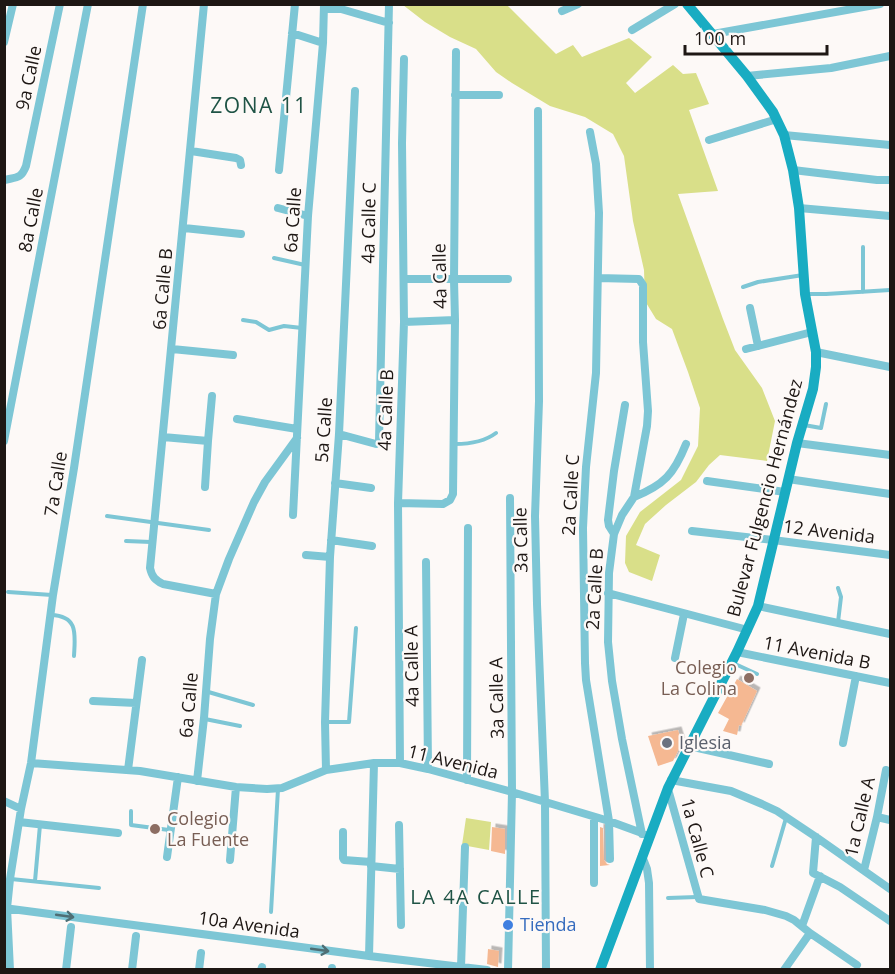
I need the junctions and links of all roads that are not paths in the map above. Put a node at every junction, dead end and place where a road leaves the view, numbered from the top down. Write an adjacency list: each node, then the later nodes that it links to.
1 (13, 4): 19 (street)
2 (60, 4): 39 (street, 9a Calle)
3 (88, 4): 80 (street, 8a Calle)
4 (143, 4): 116 (street, 7a Calle)
5 (204, 4): 35 (street, 6a Calle B)
6 (295, 4): 17 (street)
7 (389, 4): 15 (street, 4a Calle C)
8 (578, 4): 14 (street)
9 (675, 4): 16 (street)
10 (687, 4): 18 (street, Bulevar Fulgencio Hernández)
11 (880, 4): 18 (street)
12 (324, 7): 13 (street); 20 (street, 6a Calle)
13 (341, 7): 15 (street)
14 (562, 11)
15 (389, 23): 78 (street, 4a Calle C)
16 (632, 30)
17 (292, 33): 20 (street); 38 (street)
18 (713, 34): 24 (street, Bulevar Fulgencio Hernández)
19 (4, 42)
20 (323, 43): 43 (street, 6a Calle)
21 (456, 52): 26 (street, 4a Calle)
22 (891, 56): 24 (street)
23 (404, 58): 52 (street, 4a Calle B)
24 (747, 76): 29 (street, Bulevar Fulgencio Hernández)
25 (355, 91): 78 (street, 5a Calle)
26 (455, 95): 27 (street); 54 (street, 4a Calle)
27 (499, 95)
28 (538, 111): 156 (street, 3a Calle)
29 (777, 119): 31 (street, Bulevar Fulgencio Hernández); 33 (street)
30 (590, 132): 51 (street, 2a Calle C)
31 (784, 135): 34 (street); 37 (street, Bulevar Fulgencio Hernández)
32 (891, 135): 34 (street)
33 (709, 140)
34 (890, 145)
35 (191, 151): 36 (street); 45 (street, 6a Calle B)
36 (241, 165)
37 (793, 170): 40 (street); 42 (street, Bulevar Fulgencio Hernández)
38 (279, 171)
39 (4, 180)
40 (891, 180)
41 (278, 208): 43 (street)
42 (799, 208): 44 (street); 50 (street, Bulevar Fulgencio Hernández)
43 (308, 216): 49 (street, 6a Calle)
44 (891, 216)
45 (183, 228): 46 (street); 66 (street, 6a Calle B)
46 (241, 234)
47 (863, 248): 57 (lane)
48 (274, 258): 49 (lane)
49 (304, 265): 63 (street, 6a Calle)
50 (804, 275): 55 (lane); 58 (street, Bulevar Fulgencio Hernández)
51 (598, 278): 93 (street, 2a Calle B); 163 (street, 2a Calle C)
52 (404, 279): 54 (street); 62 (street, 4a Calle B)
53 (508, 279): 54 (street)
54 (454, 280): 61 (street, 4a Calle)
55 (743, 287)
56 (891, 290): 57 (lane)
57 (863, 292): 58 (lane)
58 (805, 294): 64 (street, Bulevar Fulgencio Hernández)
59 (750, 308): 65 (street)
60 (243, 320): 63 (lane)
61 (455, 320): 62 (street); 83 (street, 4a Calle)
62 (404, 322): 95 (street, 4a Calle B)
63 (302, 328): 77 (street, 6a Calle)
64 (812, 332): 65 (street); 68 (street, Bulevar Fulgencio Hernández)
65 (758, 346): 67 (street)
66 (172, 349): 69 (street); 79 (street, 6a Calle B)
67 (746, 350)
68 (816, 352): 70 (street); 75 (street, Bulevar Fulgencio Hernández)
69 (233, 355)
70 (891, 367)
71 (212, 396): 81 (street)
72 (826, 404): 75 (lane)
73 (625, 405): 102 (street)
74 (237, 419): 77 (street)
75 (803, 425): 82 (street, Bulevar Fulgencio Hernández)
76 (496, 433): 83 (lane)
77 (297, 434): 96 (street, 6a Calle); 115 (street, 6a Calle)
78 (339, 435): 88 (street, 5a Calle)
79 (163, 437): 81 (street); 98 (street, 6a Calle B)
80 (4, 441)
81 (208, 441): 89 (street)
82 (797, 443): 85 (street); 86 (street, Bulevar Fulgencio Hernández)
83 (454, 444): 95 (street, 4a Calle)
84 (686, 444): 93 (street)
85 (891, 456)
86 (788, 479): 91 (street, Bulevar Fulgencio Hernández); 92 (street)
87 (707, 481): 91 (street)
88 (336, 483): 90 (street); 103 (street, 5a Calle)
89 (205, 487)
90 (371, 488)
91 (785, 492): 104 (street, Bulevar Fulgencio Hernández)
92 (891, 494)
93 (634, 497): 102 (street, 2a Calle B)
94 (510, 498): 154 (street, 3a Calle A)
95 (398, 503): 141 (street, 4a Calle B)
96 (293, 515)
97 (107, 516): 98 (lane)
98 (153, 521): 100 (lane); 106 (street, 6a Calle B)
99 (468, 528): 150 (street)
100 (209, 530)
101 (692, 531): 104 (street, 12 Avenida)
102 (614, 534): 114 (street, 2a Calle B)
103 (331, 540): 107 (street); 110 (street, 5a Calle)
104 (773, 540): 109 (street, 12 Avenida); 117 (street, Bulevar Fulgencio Hernández)
105 (126, 541): 106 (lane)
106 (151, 542): 115 (street, 6a Calle B)
107 (372, 546)
108 (306, 555): 110 (street)
109 (891, 555)
110 (330, 557): 136 (street, 5a Calle)
111 (426, 562): 144 (street, 4a Calle A)
112 (838, 588): 120 (lane)
113 (8, 592): 116 (lane)
114 (608, 592): 118 (street); 170 (street, 2a Calle B)
115 (216, 594): 131 (street, 6a Calle)
116 (53, 596): 119 (street, 7a Calle)
117 (758, 606): 120 (street); 122 (street, Bulevar Fulgencio Hernández)
118 (684, 614): 122 (street); 126 (street)
119 (50, 615): 124 (lane); 142 (street, 7a Calle)
120 (838, 623): 123 (street)
121 (356, 628): 136 (lane)
122 (748, 630): 125 (street, Bulevar Fulgencio Hernández)
123 (891, 634)
124 (74, 656)
125 (735, 657): 128 (lane); 129 (street, 11 Avenida B); 139 (street, Bulevar Fulgencio Hernández)
126 (675, 658)
127 (142, 660): 133 (street)
128 (758, 674)
129 (856, 676): 130 (street, 11 Avenida B); 138 (street)
130 (891, 683)
131 (205, 691): 134 (lane); 135 (street, 6a Calle)
132 (93, 701): 133 (street)
133 (136, 703): 145 (street)
134 (253, 705)
135 (204, 718): 137 (lane); 149 (street, 6a Calle)
136 (325, 722): 146 (street, 5a Calle)
137 (240, 726)
138 (843, 743)
139 (689, 746): 143 (street); 151 (street, Bulevar Fulgencio Hernández)
140 (374, 763): 141 (street, 11 Avenida); 146 (street, 11 Avenida); 177 (street)
141 (400, 763): 144 (street, 11 Avenida)
142 (31, 764): 145 (street, 11 Avenida); 157 (street, 7a Calle)
143 (769, 764)
144 (428, 769): 150 (street, 11 Avenida)
145 (128, 770): 148 (street, 11 Avenida)
146 (326, 770): 153 (street, 11 Avenida)
147 (886, 770): 161 (street, 1a Calle A)
148 (178, 777): 149 (street, 11 Avenida); 167 (street)
149 (197, 780): 152 (street, 11 Avenida)
150 (467, 780): 154 (street, 11 Avenida)
151 (669, 784): 160 (street); 170 (street, Bulevar Fulgencio Hernández); 187 (street, 1a Calle C)
152 (236, 787): 153 (street, 11 Avenida); 176 (street)
153 (278, 789): 190 (lane)
154 (512, 792): 156 (street, 11 Avenida); 206 (street, 3a Calle A)
155 (4, 801): 157 (street)
156 (545, 802): 159 (street, 11 Avenida); 207 (street, 3a Calle)
157 (21, 809): 164 (street, 7a Calle)
158 (131, 811): 167 (lane)
159 (594, 817): 163 (street, 11 Avenida); 184 (street)
160 (786, 817): 171 (street); 178 (lane)
161 (877, 817): 162 (street); 180 (street, 1a Calle A)
162 (891, 820)
163 (609, 821): 170 (street, 11 Avenida); 175 (street, 2a Calle C)
164 (19, 822): 165 (street); 182 (street, 7a Calle)
165 (40, 825): 169 (street); 183 (lane)
166 (399, 825): 179 (street)
167 (171, 830): 174 (street)
168 (343, 832): 177 (street)
169 (118, 833)
170 (646, 835): 173 (street, Bulevar Fulgencio Hernández)
171 (816, 837): 180 (street); 181 (street)
172 (465, 847): 200 (street)
173 (642, 856): 208 (street, Bulevar Fulgencio Hernández); 209 (street)
174 (168, 857)
175 (610, 859)
176 (230, 860)
177 (371, 864): 179 (street); 198 (street)
178 (772, 866)
179 (400, 868): 192 (street)
180 (864, 870): 186 (street)
181 (820, 876): 191 (street); 193 (street)
182 (10, 879): 183 (lane); 189 (street, 7a Calle)
183 (35, 881): 185 (lane)
184 (594, 883)
185 (99, 888)
186 (891, 889)
187 (698, 897): 188 (lane); 193 (street)
188 (668, 898)
189 (6, 908): 198 (street, 10a Avenida, one-way to 198); 201 (street, 7a Calle)
190 (271, 912)
191 (891, 921)
192 (401, 924)
193 (802, 926): 195 (street)
194 (71, 927): 202 (street)
195 (810, 933): 199 (street); 210 (street)
196 (136, 936): 203 (street)
197 (201, 953): 204 (street)
198 (369, 956): 200 (street, 10a Avenida)
199 (857, 964)
200 (461, 967): 205 (street, 10a Avenida)
201 (10, 969)
202 (66, 969)
203 (132, 969)
204 (199, 969)
205 (487, 969)
206 (508, 969)
207 (546, 969)
208 (600, 969)
209 (650, 969)
210 (784, 969)

